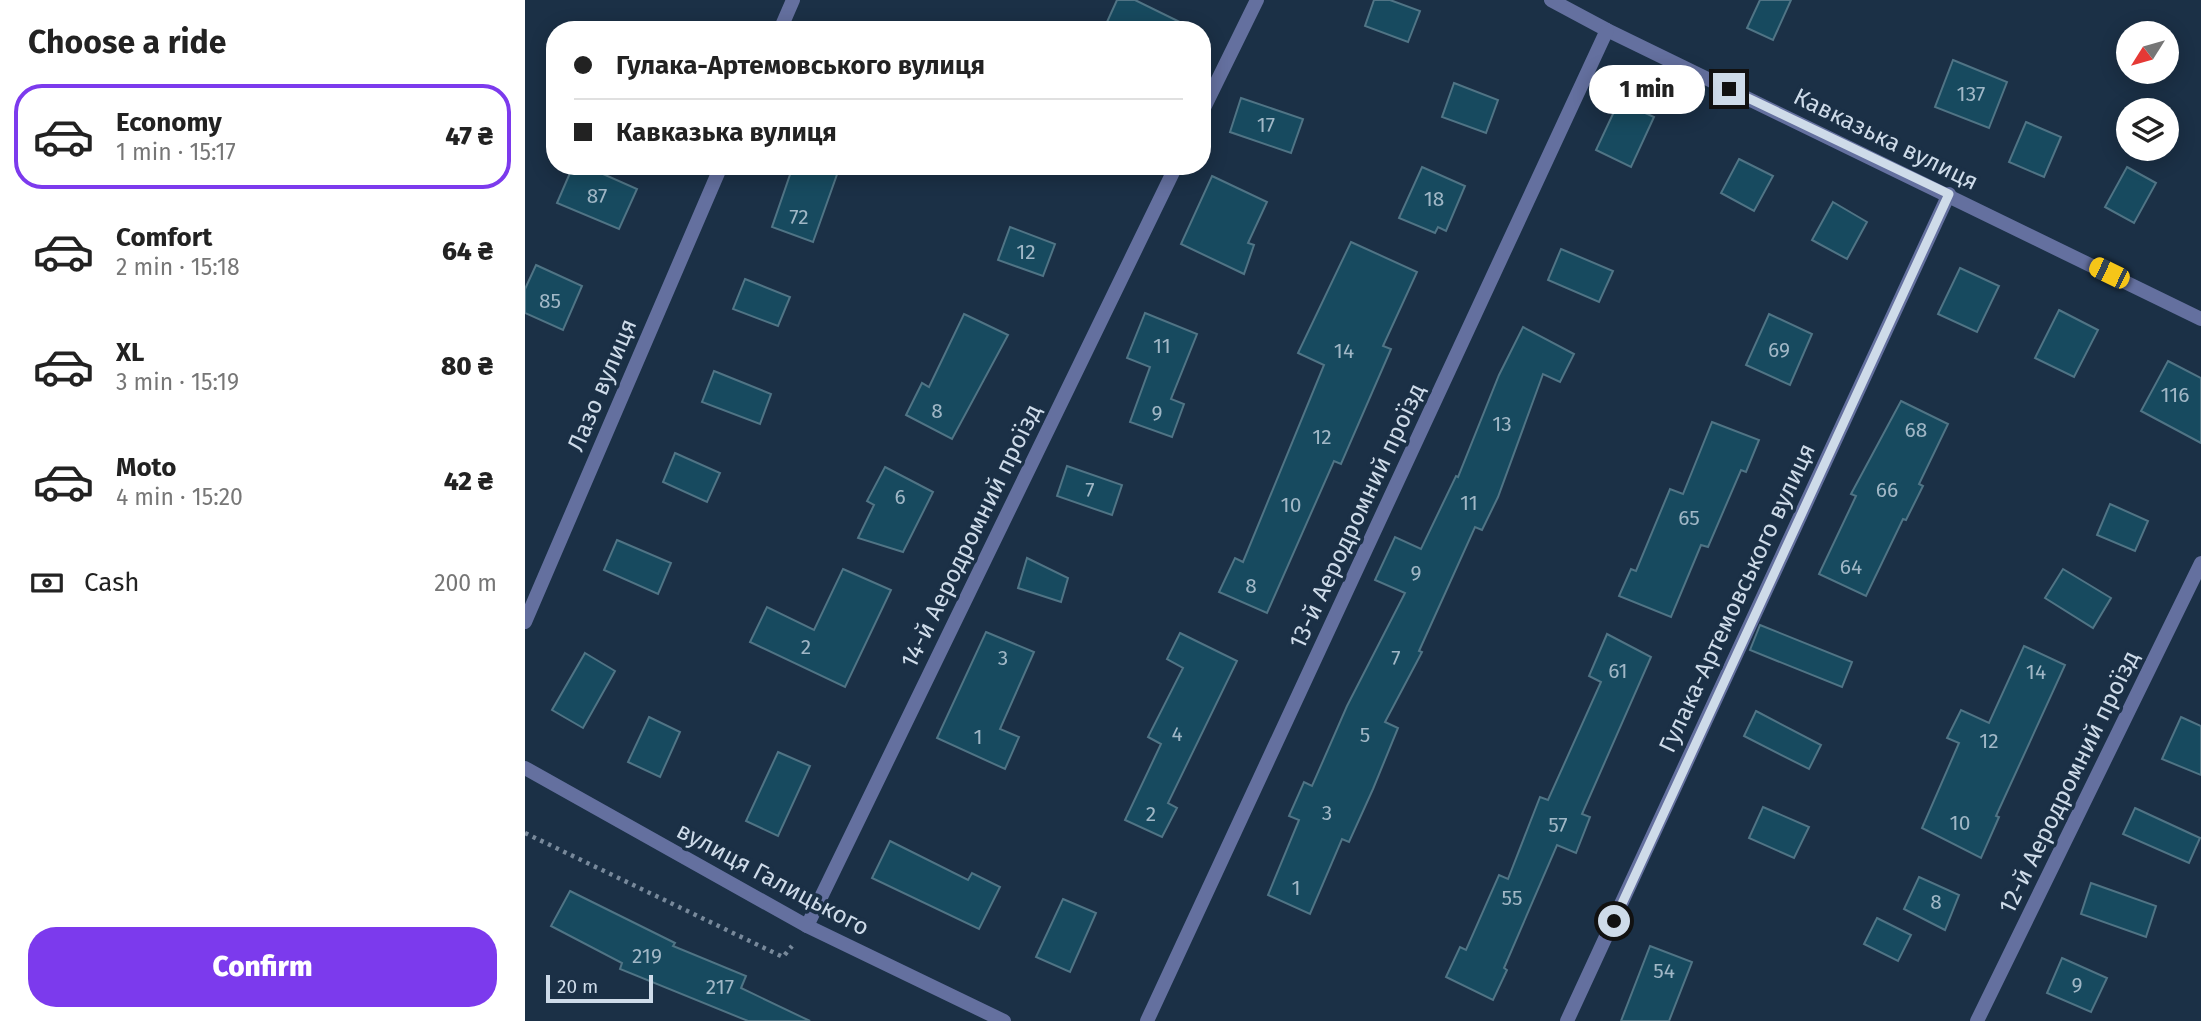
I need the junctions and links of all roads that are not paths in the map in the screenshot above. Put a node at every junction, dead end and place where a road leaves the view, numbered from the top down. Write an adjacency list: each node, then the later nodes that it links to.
1 (793, 0): 4 (street)
2 (1257, 0): 6 (street)
3 (1551, 0): 5 (street, Кавказька вулиця)
4 (784, 21)
5 (1608, 30): 9 (street, Кавказька вулиця); 16 (street, 13-й Аеродромний проїзд)
6 (1211, 95)
7 (717, 175): 12 (street, Лазо вулиця)
8 (1172, 175): 14 (street, 14-й Аеродромний проїзд)
9 (1949, 194): 10 (street, Кавказька вулиця); 17 (street, Гулака-Артемовського вулиця)
10 (2201, 319)
11 (2201, 562): 18 (street, 12-й Аеродромний проїзд)
12 (525, 622)
13 (525, 768): 14 (street, вулиця Галицького)
14 (807, 926): 15 (street, вулиця Галицького)
15 (1004, 1021)
16 (1147, 1021)
17 (1567, 1021)
18 (1977, 1021)

